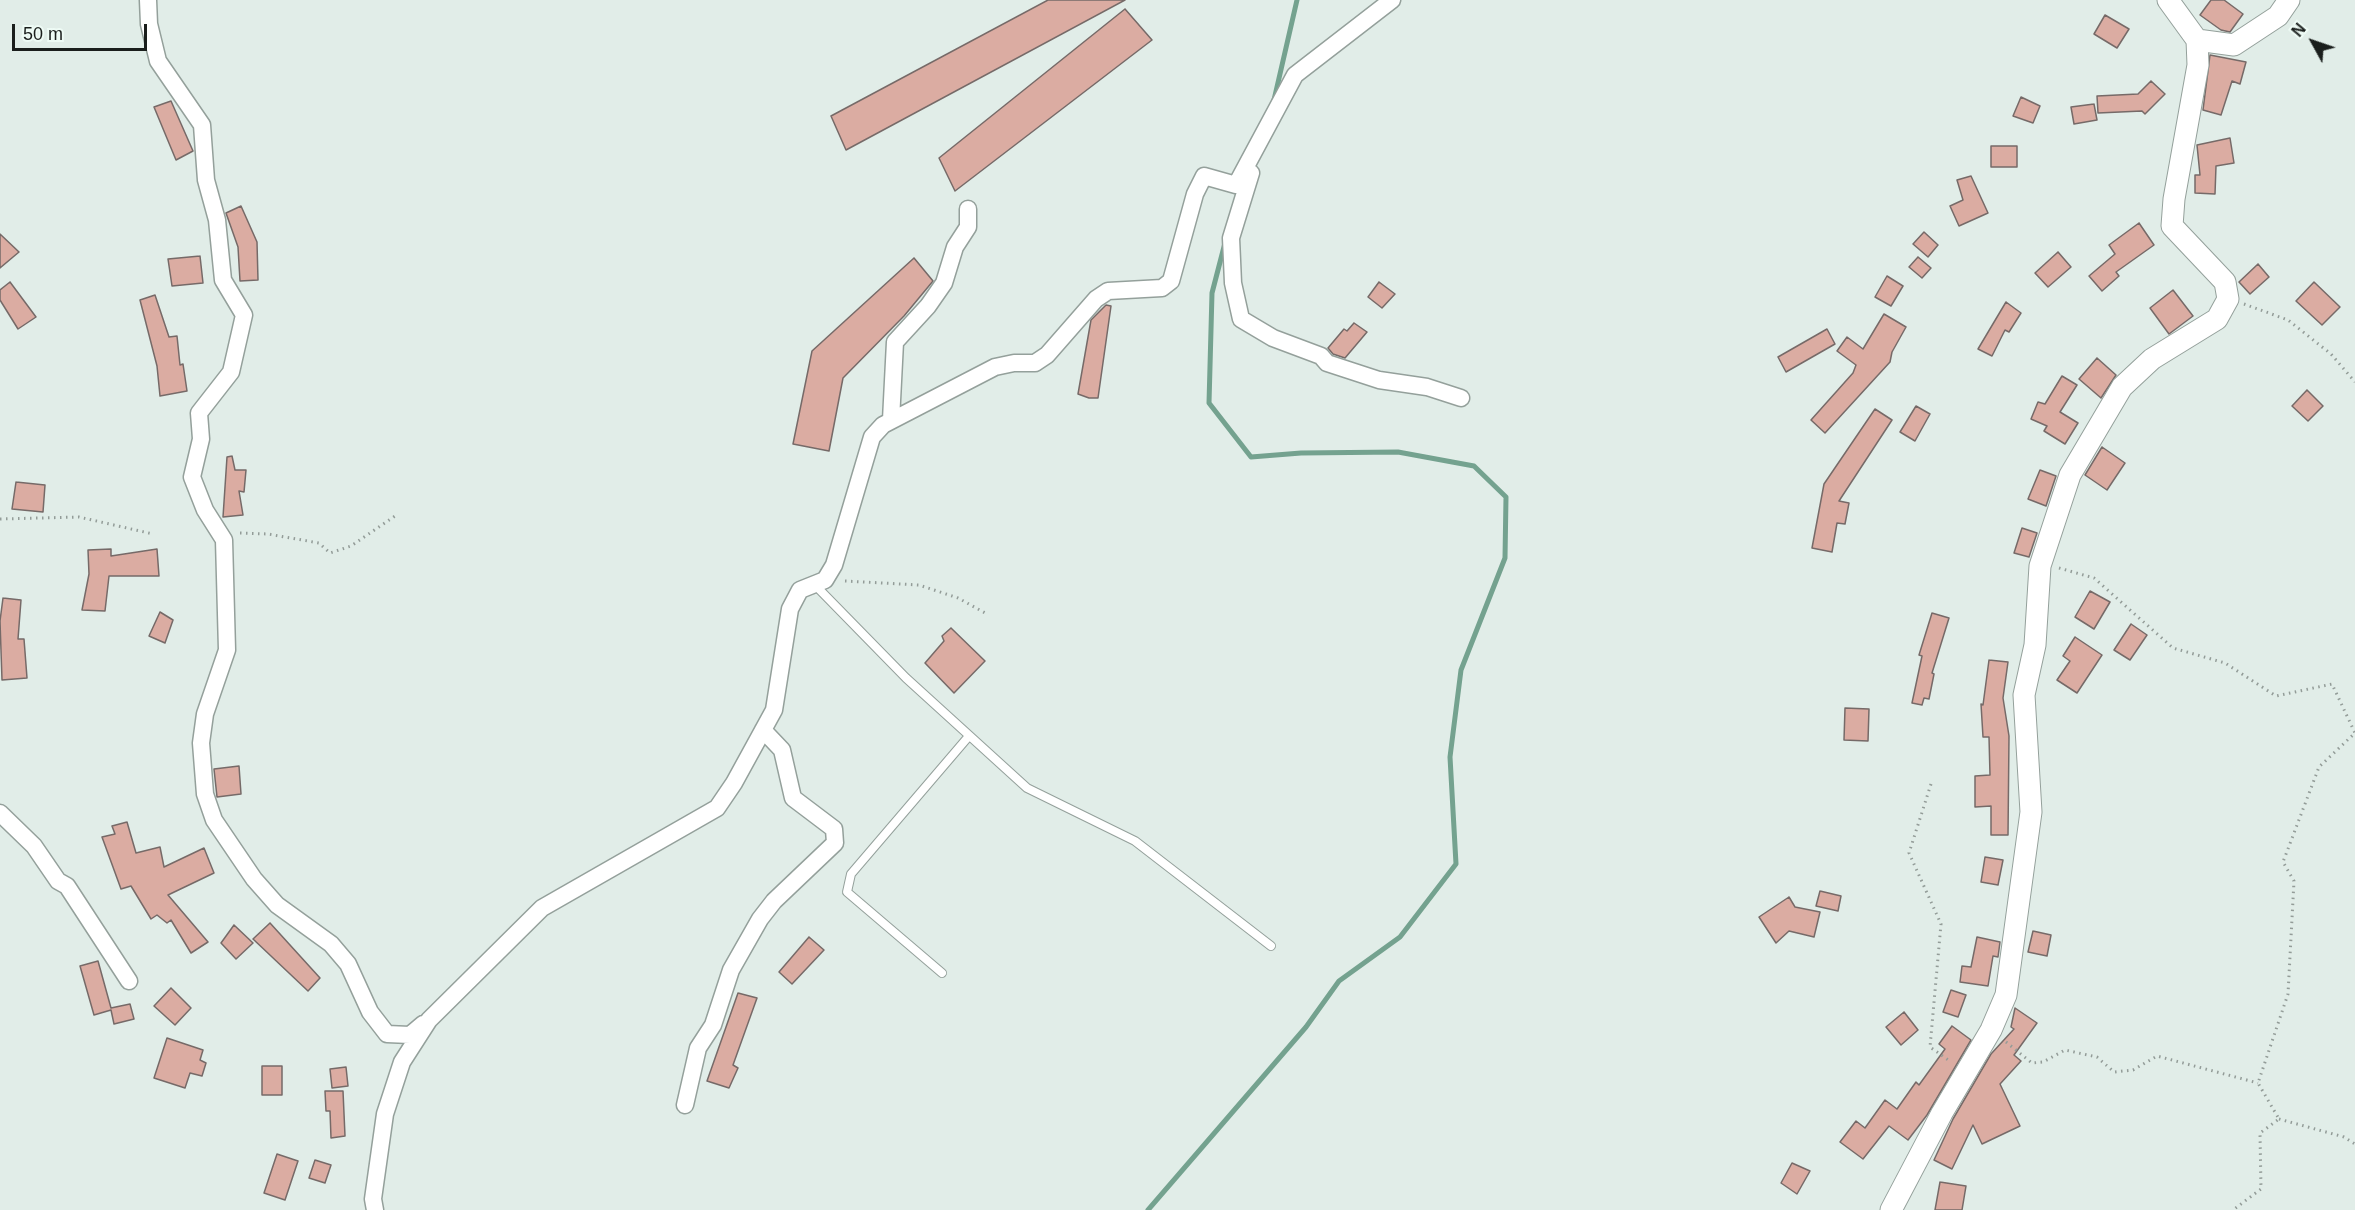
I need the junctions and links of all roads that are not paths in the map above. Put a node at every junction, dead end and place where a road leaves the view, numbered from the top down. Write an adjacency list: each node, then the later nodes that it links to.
1 (1392, 0): 6 (street)
2 (2168, 0): 5 (street)
3 (2289, 0): 5 (street)
4 (144, 1): 17 (street)
5 (2197, 40): 20 (street)
6 (1271, 120): 8 (street); 9 (street)
7 (968, 209): 9 (street)
8 (1461, 398)
9 (891, 420): 10 (street)
10 (820, 582): 11 (street); 12 (lane)
11 (763, 730): 17 (street); 18 (street)
12 (969, 736): 14 (lane); 15 (lane)
13 (0, 813): 16 (street)
14 (1271, 946)
15 (942, 973)
16 (129, 981)
17 (429, 1020): 19 (street)
18 (686, 1105)
19 (375, 1210)
20 (1891, 1210)

